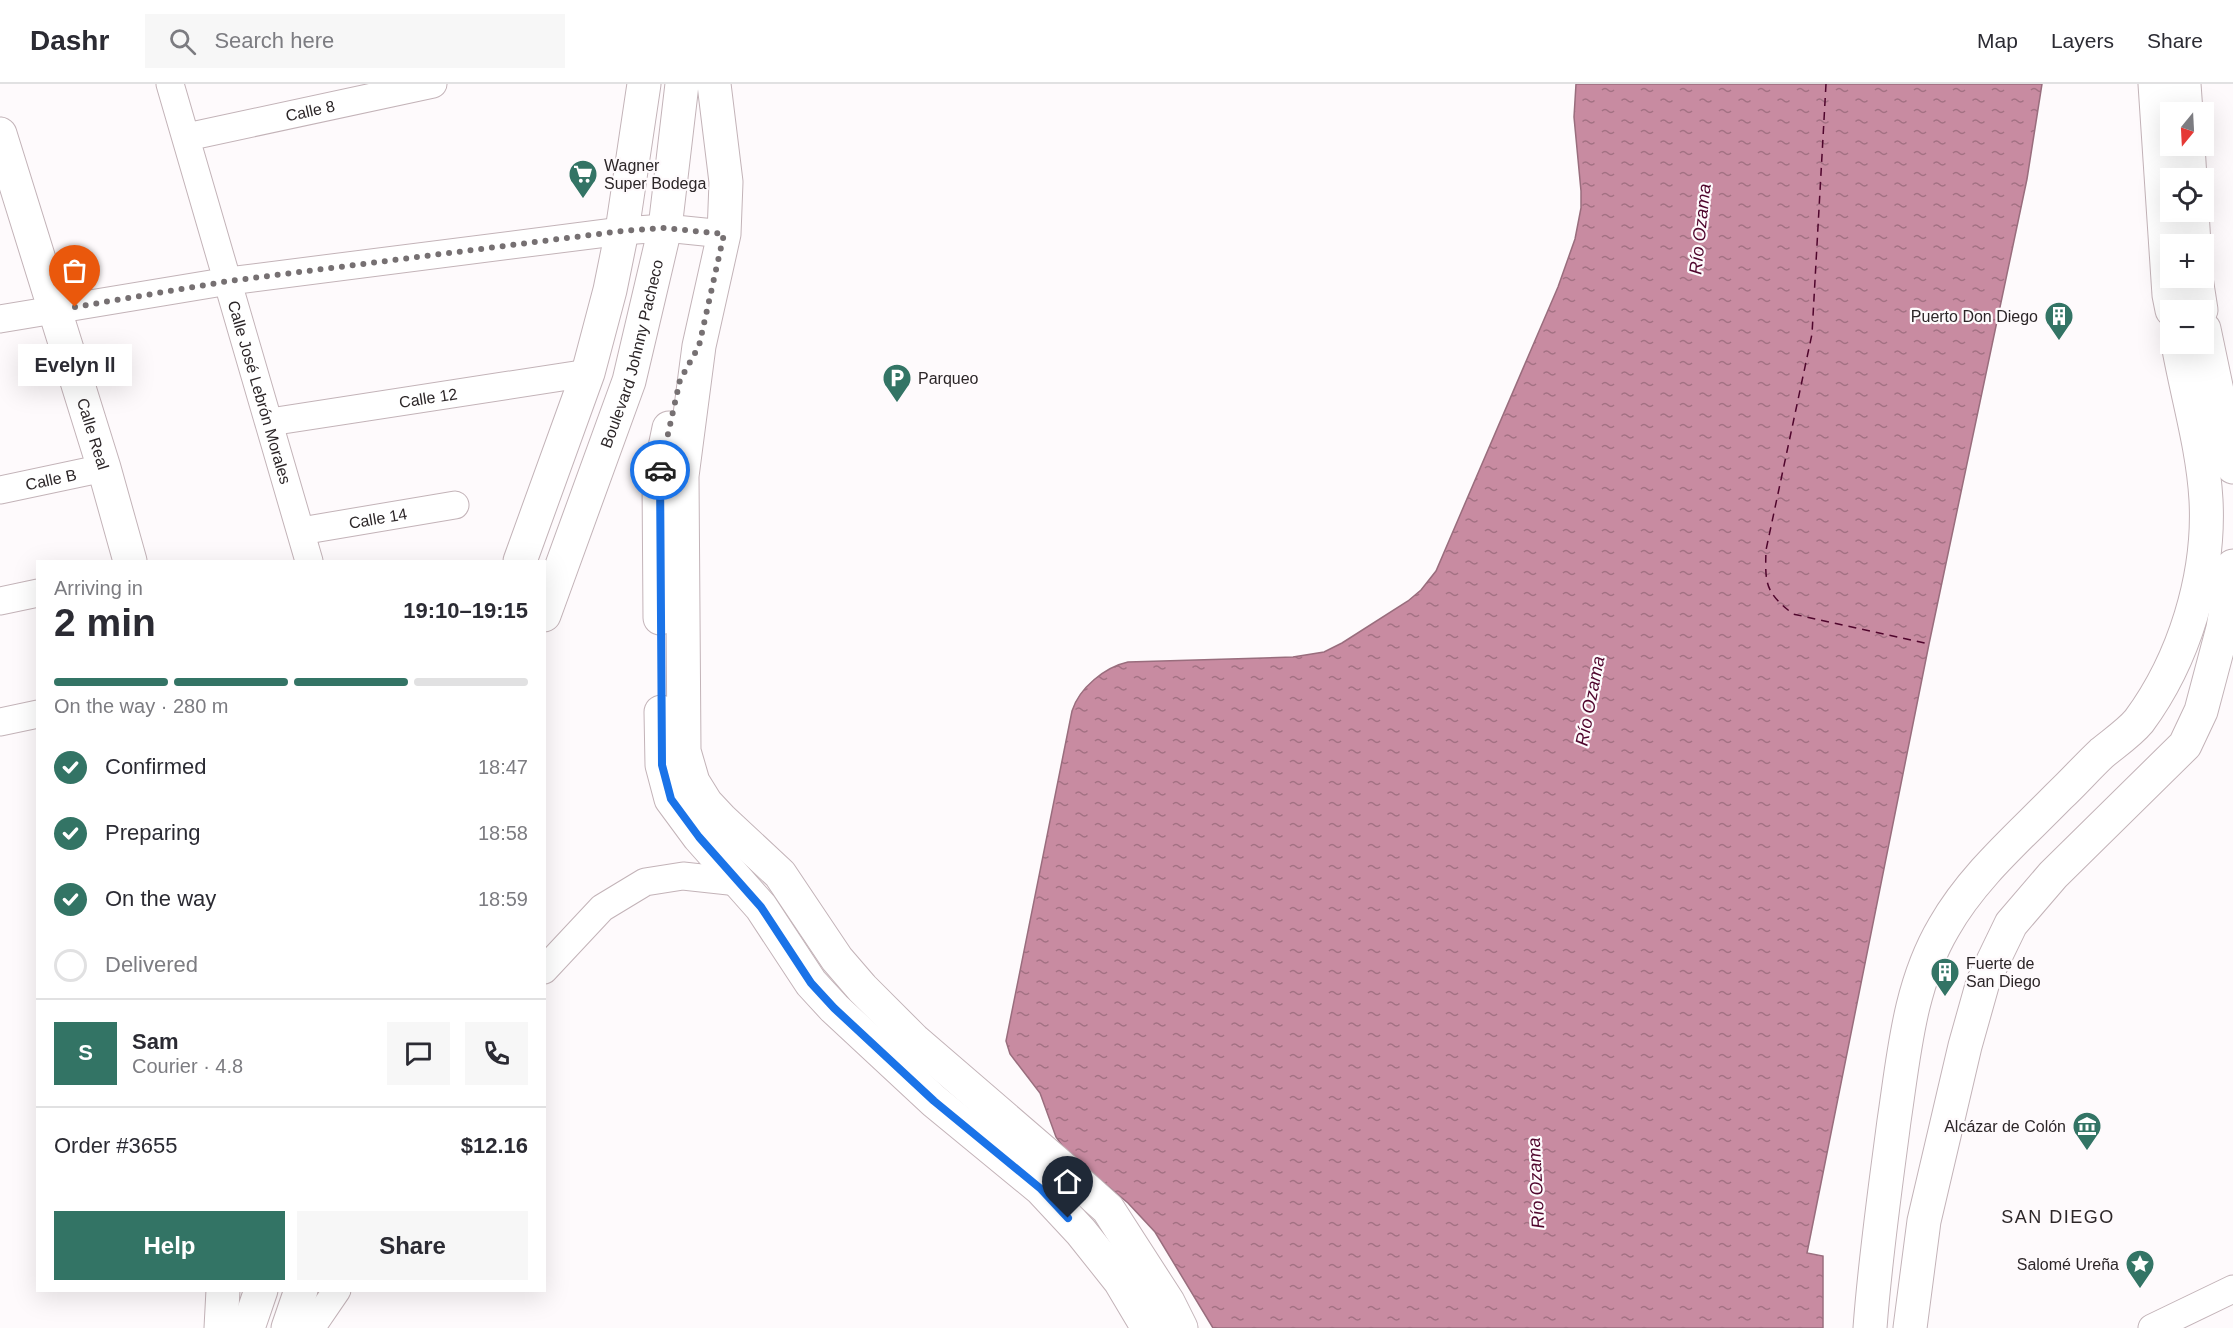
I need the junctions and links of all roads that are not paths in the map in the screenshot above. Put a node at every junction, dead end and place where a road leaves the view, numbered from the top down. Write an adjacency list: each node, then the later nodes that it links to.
1 (170, 84): 10 (street, Calle José Lebrón Morales)
2 (432, 84): 10 (street, Calle 8)
3 (644, 84): 12 (main road)
4 (682, 84): 11 (main road, Boulevard Johnny Pacheco)
5 (714, 84): 13 (main road)
6 (2155, 84): 15 (main road)
7 (2184, 84): 8 (main road)
8 (2185, 102)
9 (0, 134): 16 (main road, Calle Real)
10 (187, 137): 14 (street, Calle José Lebrón Morales)
11 (665, 228): 12 (street); 13 (street); 34 (main road, Boulevard Johnny Pacheco)
12 (622, 231): 14 (street); 21 (main road)
13 (724, 234): 18 (main road)
14 (229, 281): 16 (street); 22 (street, Calle José Lebrón Morales)
15 (2170, 300)
16 (54, 311): 17 (street); 24 (main road, Calle Real)
17 (0, 319)
18 (699, 346): 37 (main road); 49 (main road)
19 (2180, 354): 50 (main road)
20 (2209, 354): 23 (main road)
21 (588, 373): 22 (street, Calle 12); 30 (main road)
22 (270, 422): 27 (street, Calle José Lebrón Morales)
23 (2233, 467)
24 (104, 468): 25 (street, Calle B); 28 (main road, Calle Real)
25 (0, 490)
26 (455, 505): 27 (street, Calle 14)
27 (301, 531): 29 (street, Calle José Lebrón Morales)
28 (130, 560)
29 (309, 560)
30 (520, 560)
31 (2233, 566): 51 (main road)
32 (36, 593): 33 (street)
33 (0, 601)
34 (546, 609)
35 (36, 714): 36 (street)
36 (0, 722)
37 (738, 882): 38 (street); 48 (main road)
38 (546, 968)
39 (2233, 1289): 52 (street)
40 (223, 1292): 44 (main road)
41 (260, 1292): 45 (main road)
42 (301, 1292): 46 (main road)
43 (336, 1292): 47 (street)
44 (222, 1328)
45 (248, 1328)
46 (288, 1328)
47 (311, 1328)
48 (1148, 1328)
49 (1182, 1328)
50 (1870, 1328)
51 (1910, 1328)
52 (2152, 1328)

